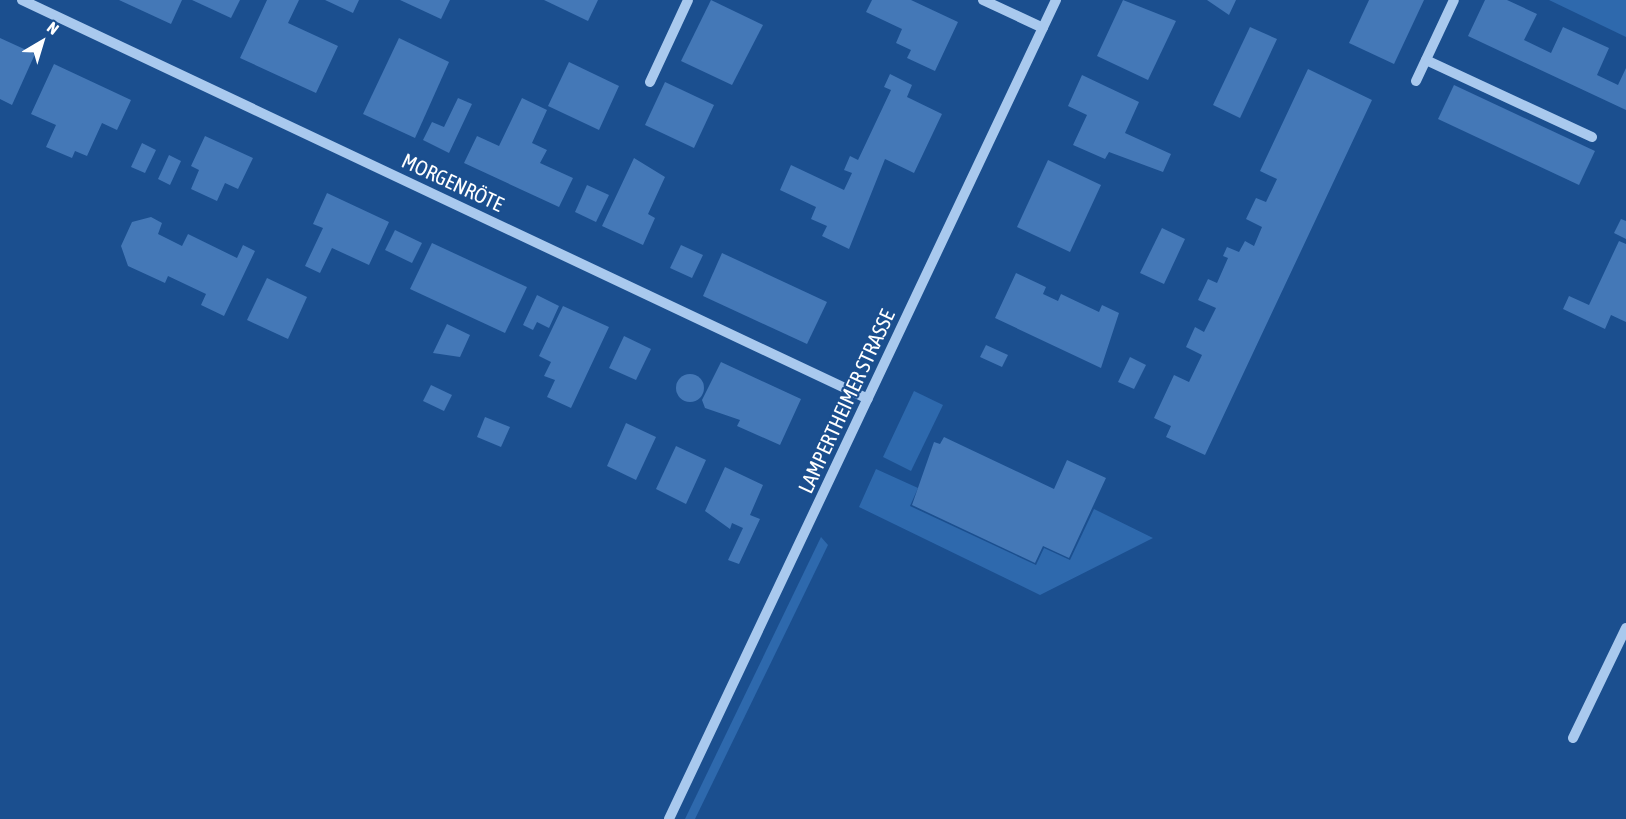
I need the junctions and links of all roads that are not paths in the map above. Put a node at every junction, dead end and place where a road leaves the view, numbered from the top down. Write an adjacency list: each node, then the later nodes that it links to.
1 (21, 0): 11 (street, MORGENRÖTE)
2 (688, 0): 9 (street)
3 (983, 0): 6 (street)
4 (1056, 0): 6 (street, LAMPERTHEIMER STRASSE)
5 (1454, 0): 7 (street)
6 (1043, 28): 11 (street, LAMPERTHEIMER STRASSE)
7 (1426, 60): 8 (street); 10 (street)
8 (1416, 81)
9 (650, 82)
10 (1592, 137)
11 (868, 399): 14 (street, LAMPERTHEIMER STRASSE)
12 (1626, 628): 13 (street)
13 (1573, 738)
14 (669, 819)

